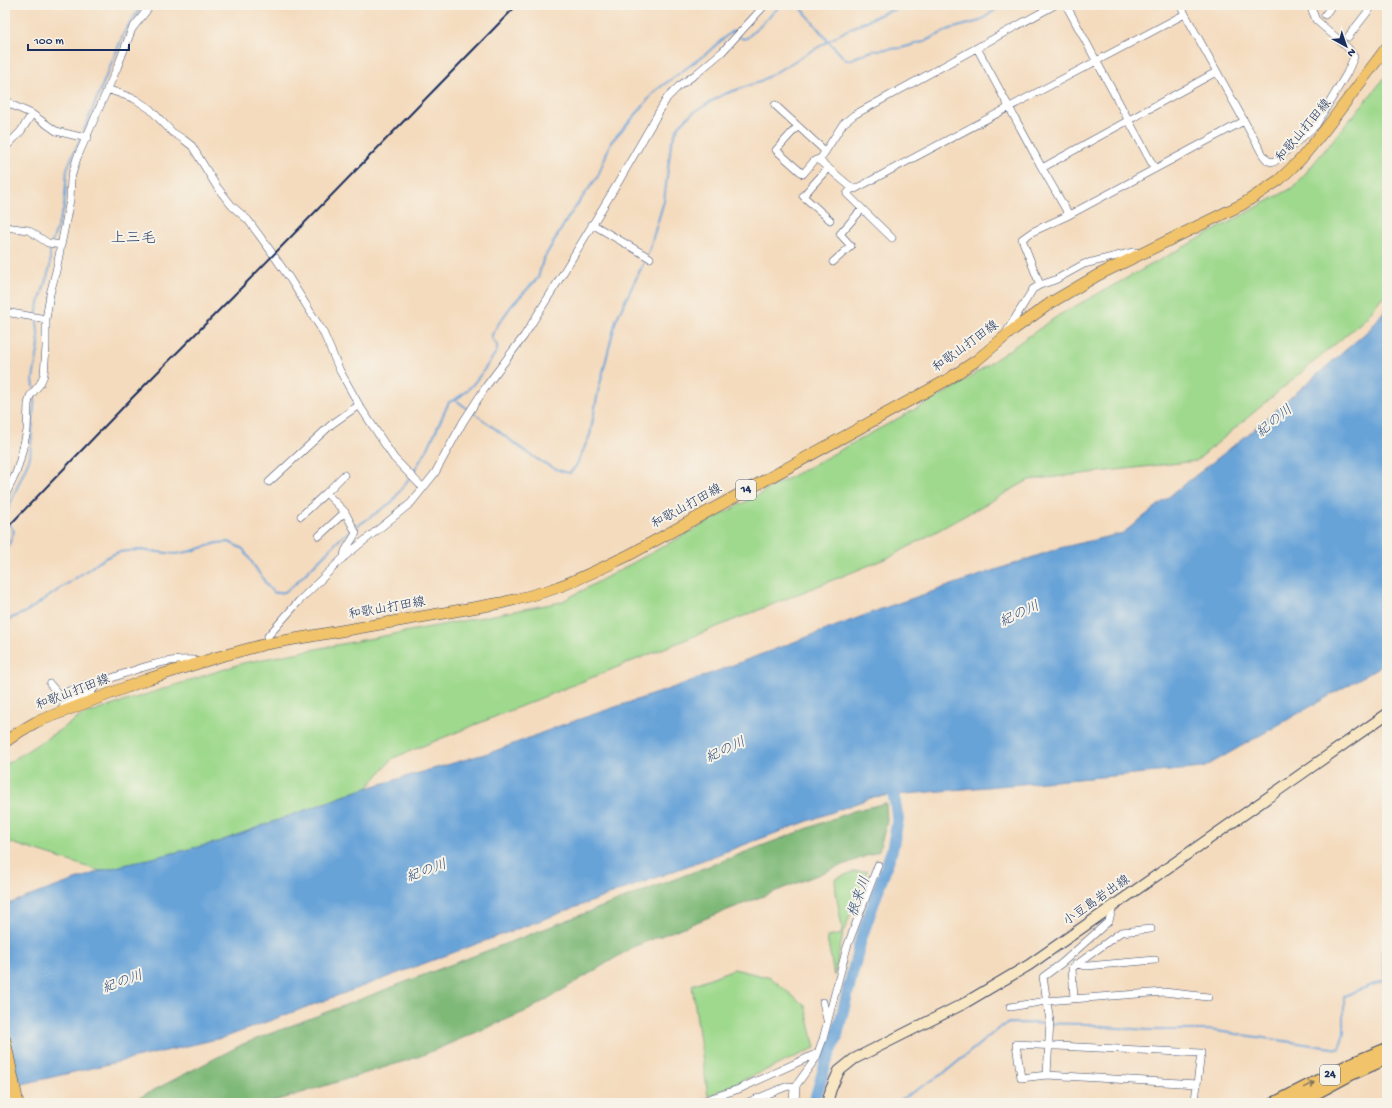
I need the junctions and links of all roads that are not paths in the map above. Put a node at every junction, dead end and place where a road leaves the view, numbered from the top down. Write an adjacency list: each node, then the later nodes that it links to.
1 (151, 5): 16 (street)
2 (764, 5): 36 (street)
3 (1055, 5): 13 (street)
4 (1066, 5): 14 (street)
5 (1180, 5): 9 (street)
6 (1310, 5): 24 (street)
7 (1332, 5): 10 (street)
8 (1372, 5): 11 (street)
9 (1185, 14): 14 (street); 15 (street)
10 (1325, 15)
11 (1348, 37)
12 (1387, 47): 24 (main road, 和歌山打田線 / 14)
13 (977, 48): 19 (street); 27 (street)
14 (1096, 61): 19 (street); 21 (street)
15 (1216, 72): 21 (street); 22 (street)
16 (107, 89): 25 (street); 47 (street)
17 (5, 98): 20 (street)
18 (775, 105): 23 (street)
19 (1009, 108): 30 (street); 32 (street)
20 (32, 114): 25 (street); 26 (street)
21 (1129, 120): 30 (street); 31 (street)
22 (1244, 121): 24 (street); 31 (street)
23 (798, 126): 27 (street); 28 (street)
24 (1320, 128): 40 (main road, 和歌山打田線 / 14)
25 (88, 137): 39 (street)
26 (5, 148)
27 (825, 151): 28 (street)
28 (821, 158): 29 (street)
29 (828, 168): 32 (street); 35 (street)
30 (1042, 168): 34 (street)
31 (1155, 169): 34 (street)
32 (852, 188): 33 (street)
33 (862, 209): 38 (street); 42 (street)
34 (1069, 215): 43 (street)
35 (830, 220)
36 (592, 224): 41 (street); 50 (street)
37 (5, 227): 39 (street)
38 (892, 238)
39 (61, 245): 45 (street)
40 (1138, 256): 43 (street); 46 (main road, 和歌山打田線 / 14)
41 (650, 258)
42 (833, 262)
43 (1040, 285): 46 (street)
44 (5, 312): 45 (street)
45 (46, 319): 52 (street)
46 (1007, 335): 57 (main road, 和歌山打田線 / 14)
47 (359, 404): 49 (street); 50 (street)
48 (344, 475): 51 (street)
49 (269, 482)
50 (420, 485): 56 (street)
51 (326, 493): 53 (street); 54 (street)
52 (5, 496)
53 (345, 512): 55 (street); 56 (street)
54 (301, 516)
55 (319, 536)
56 (344, 557): 57 (street)
57 (266, 644): 58 (main road, 和歌山打田線 / 14)
58 (196, 664): 59 (street); 61 (main road, 和歌山打田線 / 14)
59 (98, 683): 60 (street); 61 (street)
60 (50, 684)
61 (60, 713): 63 (main road, 和歌山打田線 / 14)
62 (1387, 714): 65 (main road, 小豆島岩出線)
63 (5, 742)
64 (878, 865): 74 (street)
65 (1113, 906): 71 (street); 89 (main road, 小豆島岩出線)
66 (1151, 929): 68 (street)
67 (1155, 960): 68 (street)
68 (1076, 964): 70 (street)
69 (1208, 996): 70 (street)
70 (1074, 999): 71 (street)
71 (1046, 1001): 73 (street); 76 (street)
72 (823, 1002): 74 (street)
73 (1010, 1007)
74 (827, 1020): 78 (street)
75 (5, 1040): 85 (main road)
76 (1048, 1044): 80 (street); 80 (street); 81 (street)
77 (1387, 1049): 91 (highway, 24, one-way to 77)
78 (818, 1053): 83 (street); 86 (street)
79 (1387, 1058): 92 (highway, 24)
80 (1047, 1075): 81 (street)
81 (1197, 1084): 90 (street)
82 (5, 1085): 84 (main road)
83 (795, 1087): 87 (street); 88 (street)
84 (9, 1103)
85 (18, 1103)
86 (696, 1103)
87 (746, 1103)
88 (794, 1103)
89 (827, 1103)
90 (1203, 1103)
91 (1275, 1103)
92 (1297, 1103)

